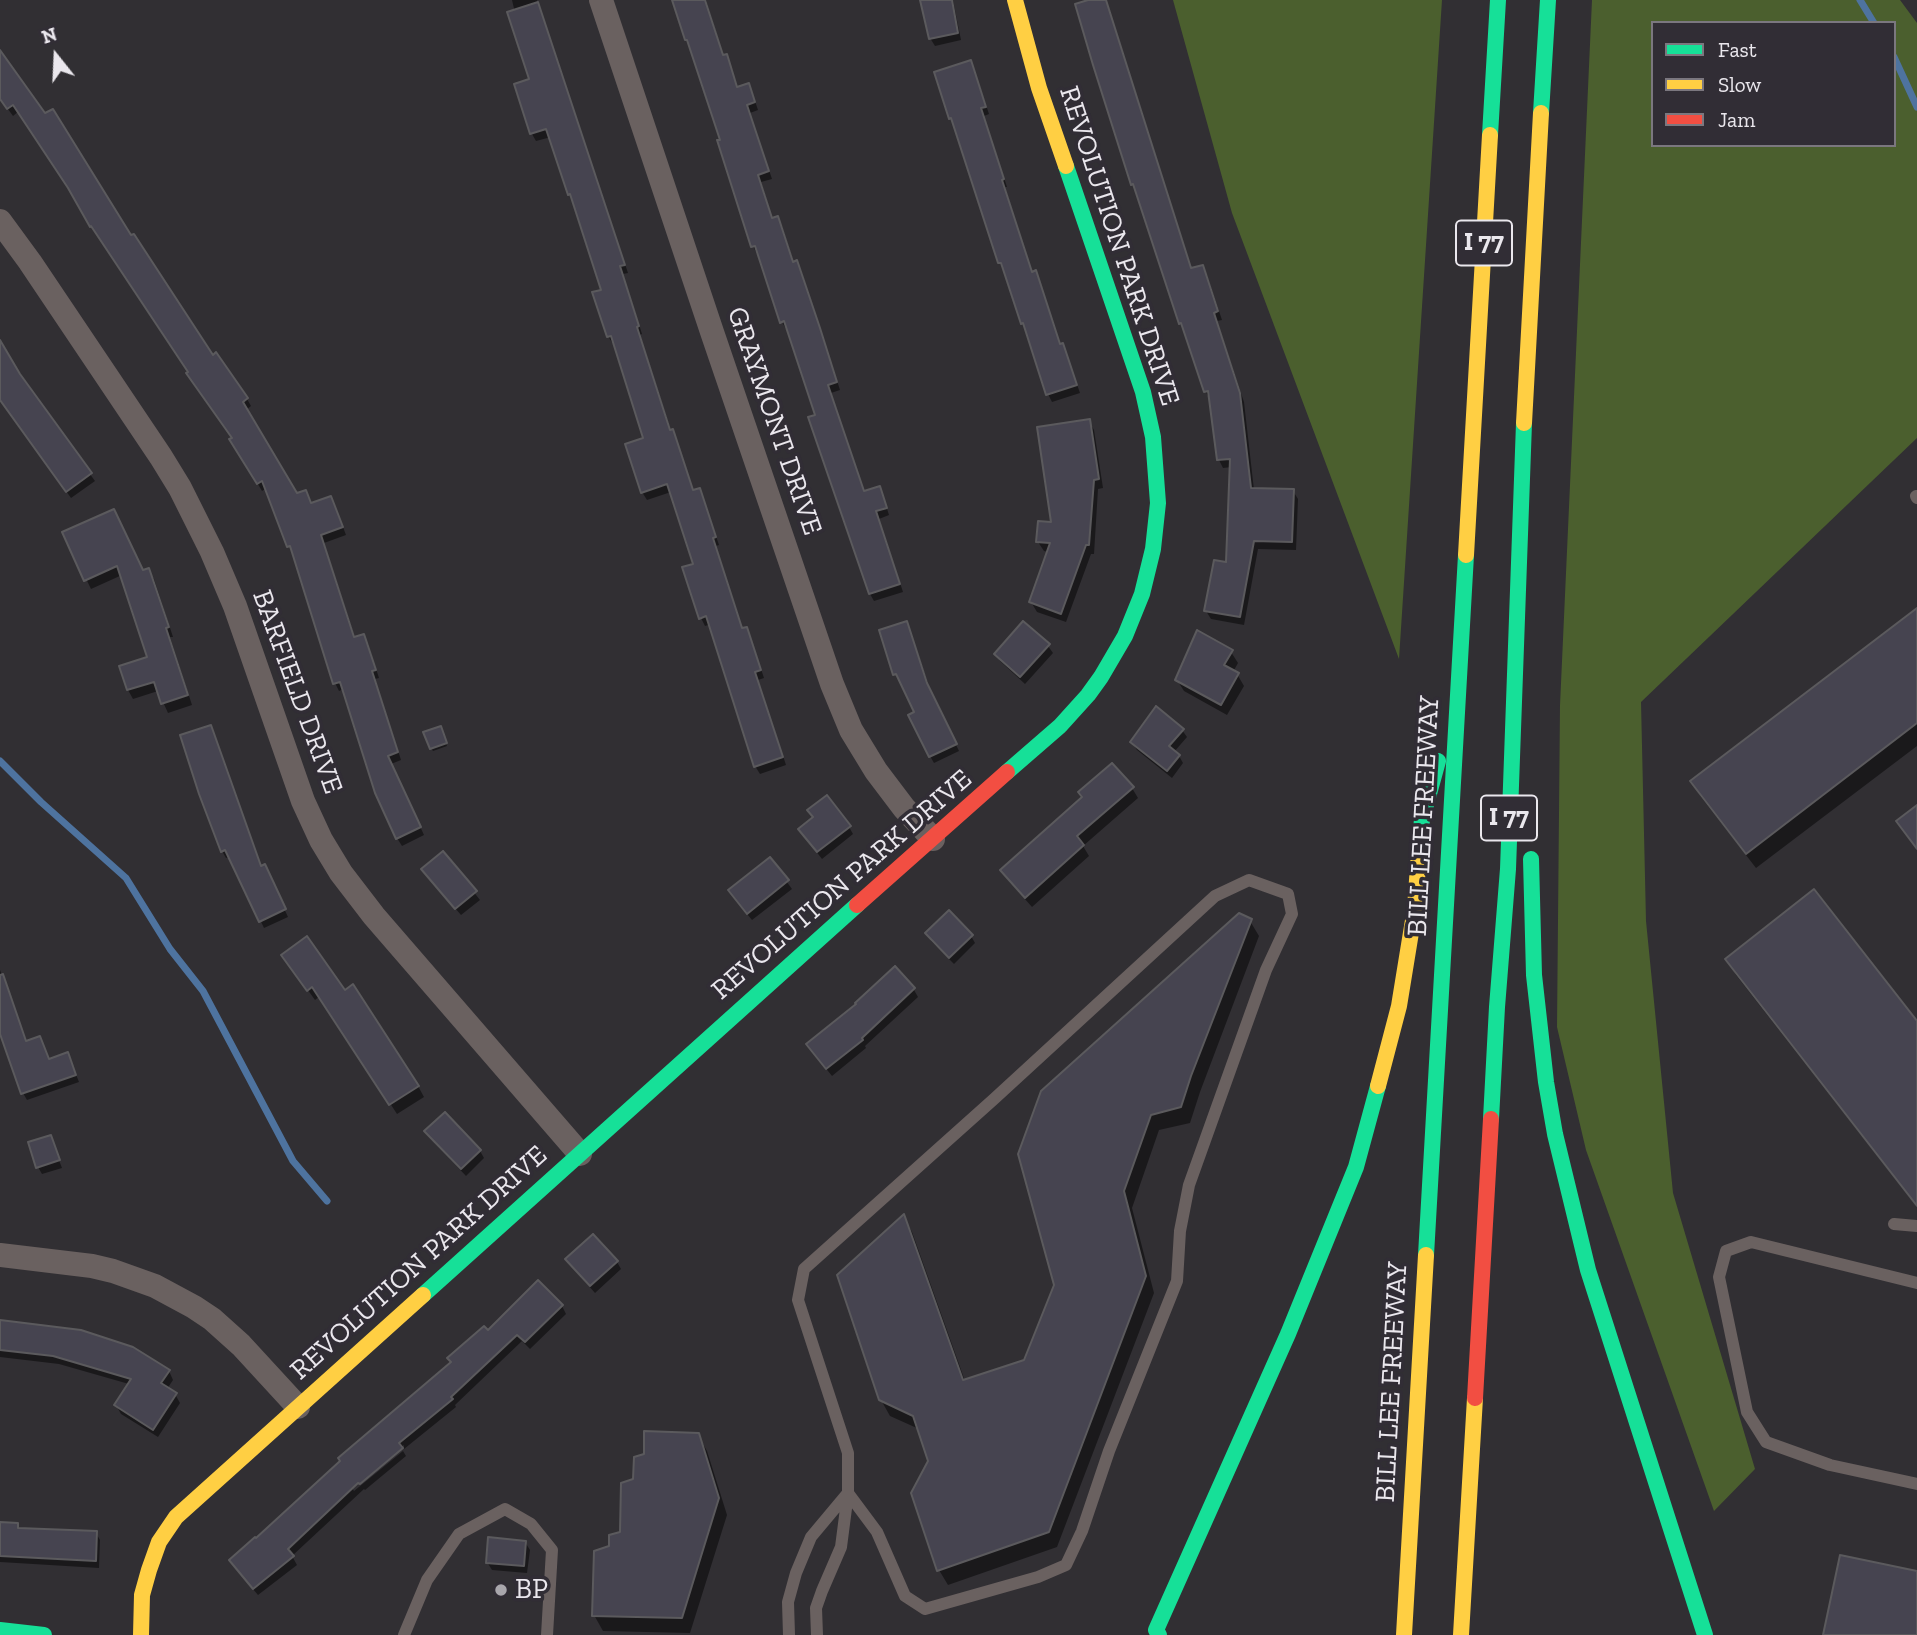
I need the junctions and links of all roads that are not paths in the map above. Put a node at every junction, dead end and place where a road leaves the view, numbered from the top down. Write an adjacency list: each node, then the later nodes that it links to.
1 (601, 0): 9 (street, GRAYMONT DRIVE)
2 (1014, 0): 9 (main road, REVOLUTION PARK DRIVE)
3 (1498, 0): 7 (main road, BILL LEE FREEWAY / I 77)
4 (1548, 0): 6 (main road, I 77)
5 (0, 221): 11 (street, BARFIELD DRIVE)
6 (1518, 565): 8 (main road); 28 (main road, I 77)
7 (1457, 692): 20 (main road); 27 (main road, BILL LEE FREEWAY / I 77)
8 (1529, 728)
9 (933, 839): 11 (main road, REVOLUTION PARK DRIVE)
10 (1531, 848): 29 (main road)
11 (580, 1154): 16 (main road, REVOLUTION PARK DRIVE)
12 (1894, 1224): 13 (lane)
13 (1917, 1226)
14 (0, 1255): 16 (street)
15 (1917, 1283): 17 (lane)
16 (298, 1407): 22 (main road, REVOLUTION PARK DRIVE)
17 (1917, 1484)
18 (848, 1493): 18 (lane); 25 (lane); 26 (lane)
19 (0, 1630): 21 (main road)
20 (1153, 1633)
21 (44, 1635)
22 (141, 1635)
23 (404, 1635): 24 (lane)
24 (547, 1635)
25 (789, 1635)
26 (817, 1635)
27 (1404, 1635)
28 (1461, 1635)
29 (1705, 1635)

